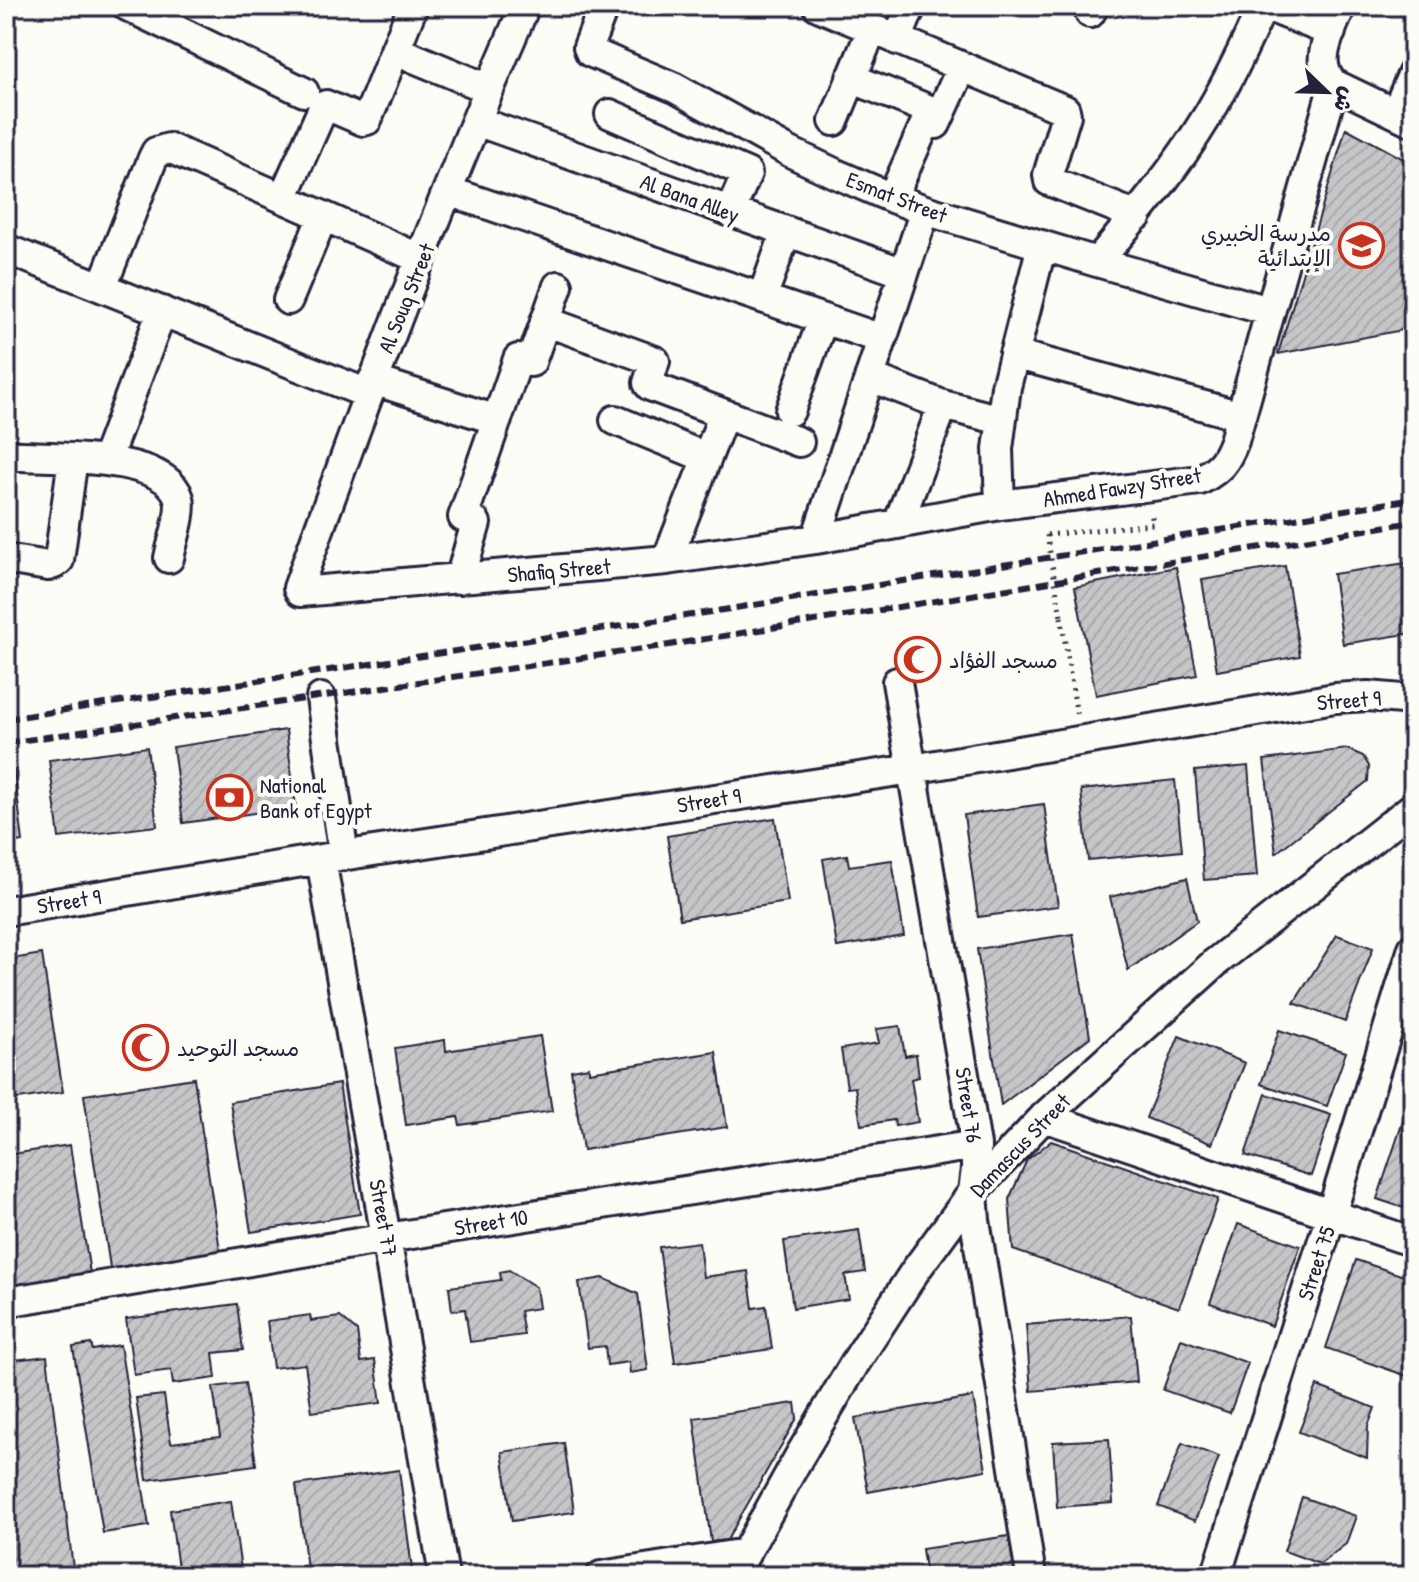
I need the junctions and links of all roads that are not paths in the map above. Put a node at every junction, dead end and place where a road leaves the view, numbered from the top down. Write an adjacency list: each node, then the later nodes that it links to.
1 (127, 6): 16 (street)
2 (413, 6): 10 (street)
3 (525, 6): 15 (street, Al Souq Street)
4 (604, 6): 24 (street, Esmat Street)
5 (818, 6): 9 (street)
6 (911, 6): 9 (street)
7 (1265, 6): 8 (street); 28 (street)
8 (1336, 19): 14 (street)
9 (885, 34): 11 (street); 13 (street)
10 (395, 50): 15 (street); 23 (street)
11 (962, 67): 24 (street); 28 (street)
12 (1413, 73): 19 (street)
13 (851, 78): 17 (street); 21 (street)
14 (1334, 84): 19 (street); 40 (street, Ahmed Fawzy Street)
15 (489, 89): 20 (street, Al Souq Street)
16 (304, 92)
17 (925, 108)
18 (610, 114): 26 (street)
19 (1404, 118)
20 (476, 121): 22 (street, Al Souq Street); 26 (street, Al Bana Alley)
21 (834, 121)
22 (448, 191): 32 (street, Al Souq Street); 37 (street)
23 (283, 198): 27 (street); 36 (street)
24 (892, 198): 25 (street, Esmat Street)
25 (925, 210): 30 (street, Esmat Street); 34 (street)
26 (730, 212): 29 (street, Al Bana Alley)
27 (323, 216): 32 (street); 38 (street)
28 (1137, 216): 33 (street)
29 (786, 232): 34 (street, Al Bana Alley); 37 (street)
30 (1042, 245): 33 (street, Esmat Street); 44 (street)
31 (6, 249): 36 (street)
32 (421, 259): 46 (street, Al Souq Street)
33 (1097, 262): 40 (street, Esmat Street)
34 (904, 273): 43 (street)
35 (558, 286): 42 (street)
36 (102, 287): 39 (street)
37 (762, 298): 41 (street)
38 (288, 300)
39 (162, 311): 46 (street); 58 (street)
40 (1269, 311): 50 (street, Ahmed Fawzy Street)
41 (823, 319): 43 (street); 48 (street)
42 (545, 321): 49 (street); 51 (street)
43 (882, 339): 45 (street)
44 (1014, 354): 50 (street); 53 (street)
45 (870, 377): 47 (street); 61 (street)
46 (370, 387): 51 (street); 66 (street, Al Souq Street)
47 (943, 405): 53 (street); 60 (street)
48 (790, 411)
49 (724, 414): 54 (street); 57 (street)
50 (1241, 416): 59 (street, Ahmed Fawzy Street)
51 (497, 420): 65 (street)
52 (615, 420): 57 (street)
53 (1001, 420): 59 (street)
54 (799, 442)
55 (6, 455): 56 (street)
56 (73, 458): 58 (street); 63 (street)
57 (707, 458): 64 (street)
58 (106, 460): 62 (street)
59 (1000, 505): 60 (street, Ahmed Fawzy Street)
60 (898, 524): 61 (street, Ahmed Fawzy Street)
61 (816, 539): 64 (street, Shafiq Street)
62 (169, 558)
63 (6, 559)
64 (667, 560): 65 (street, Shafiq Street)
65 (460, 579): 66 (street, Shafiq Street)
66 (301, 592)
67 (897, 682): 70 (street, Street 76)
68 (321, 698): 72 (street, Street 77)
69 (1413, 700): 70 (street, Street 9)
70 (912, 769): 72 (street, Street 9); 76 (street, Street 76)
71 (1413, 807): 75 (street, Damascus Street)
72 (332, 858): 73 (street, Street 9); 79 (street, Street 77)
73 (6, 911)
74 (1413, 948): 78 (street, Street 75)
75 (1044, 1117): 77 (street, Damascus Street); 78 (street)
76 (976, 1145): 77 (street, Street 76); 79 (street, Street 10)
77 (973, 1192): 82 (street, Damascus Street); 85 (street, Street 76)
78 (1331, 1215): 80 (street); 86 (street, Street 75)
79 (387, 1238): 81 (street, Street 10); 83 (street, Street 77)
80 (1413, 1242)
81 (6, 1302)
82 (739, 1564): 84 (street)
83 (444, 1576)
84 (601, 1576)
85 (1031, 1576)
86 (1216, 1576)

